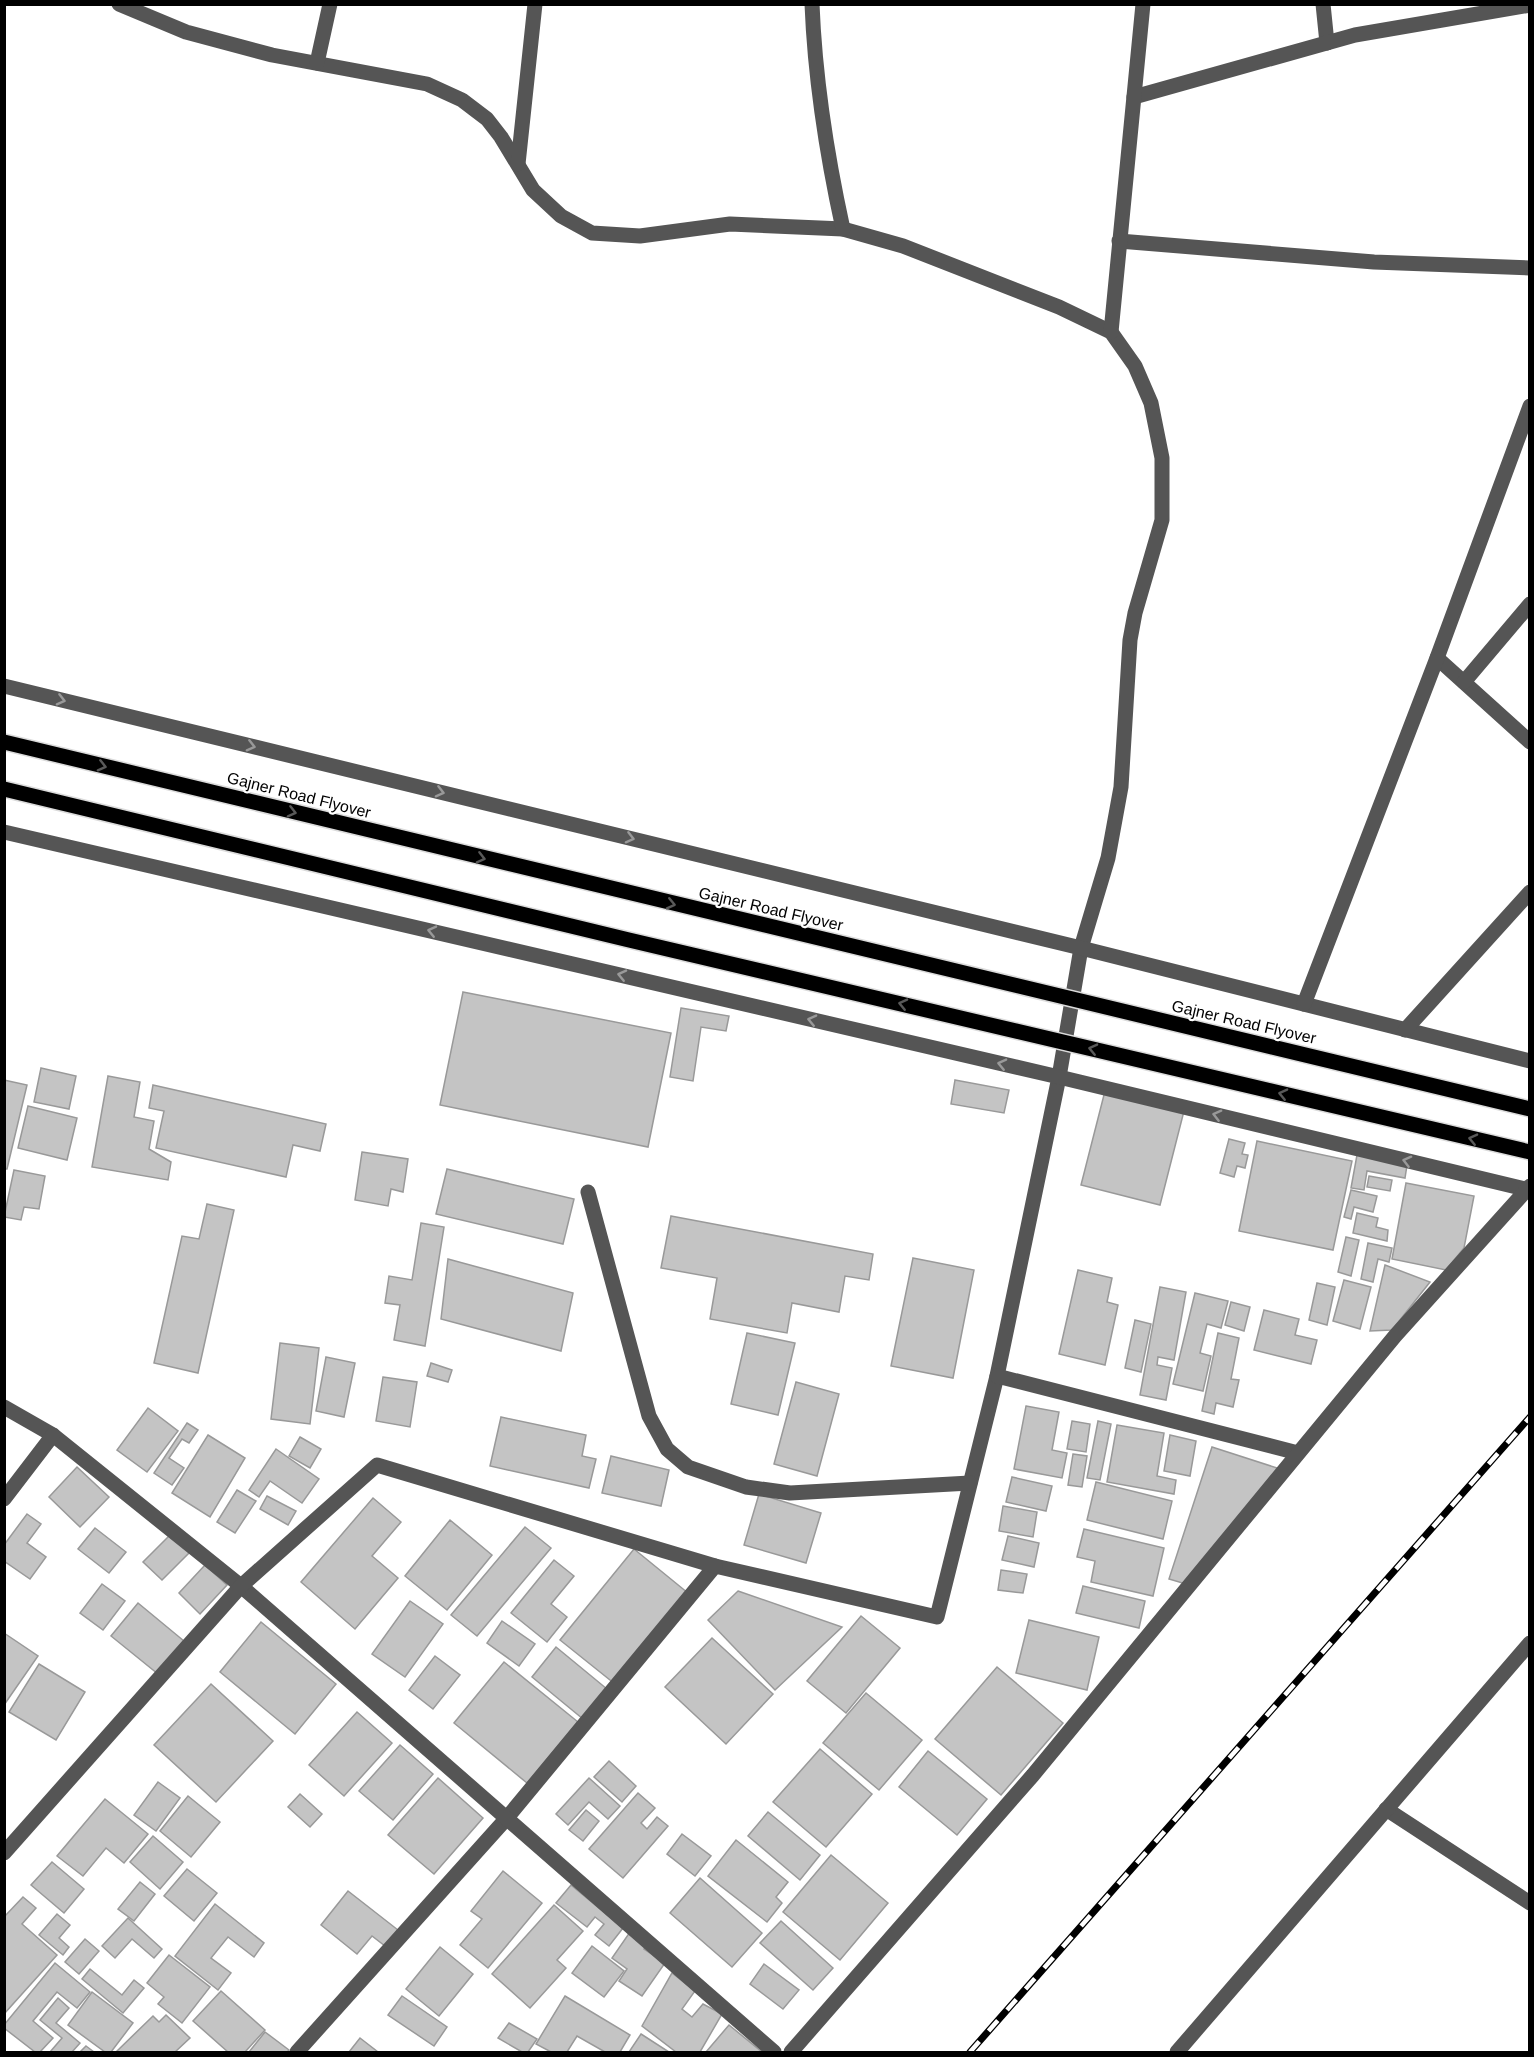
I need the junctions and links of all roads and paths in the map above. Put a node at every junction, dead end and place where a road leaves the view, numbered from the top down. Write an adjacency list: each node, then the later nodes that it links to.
1 (119, 4): 9 (street)
2 (330, 4): 9 (street)
3 (535, 4): 11 (street)
4 (812, 4): 12 (street)
5 (1143, 4): 10 (street)
6 (1323, 4): 8 (street)
7 (1530, 5): 8 (street)
8 (1327, 43): 10 (street)
9 (317, 63): 11 (street)
10 (1134, 97): 13 (street)
11 (518, 164): 12 (street)
12 (843, 229): 15 (street)
13 (1119, 241): 14 (street); 15 (street)
14 (1530, 268)
15 (1111, 332): 26 (street)
16 (1530, 406): 18 (street)
17 (1530, 604): 19 (street)
18 (1437, 658): 19 (street); 27 (street)
19 (1464, 682): 22 (street)
20 (4, 686): 26 (street, one-way to 26)
21 (4, 742): 31 (main road, Gajner Road Flyover, one-way to 31, bridge)
22 (1530, 742)
23 (4, 789): 32 (main road, one-way to 23, bridge)
24 (4, 832): 30 (street, one-way to 24)
25 (1530, 892): 28 (street)
26 (1081, 948): 27 (street); 30 (street)
27 (1304, 1004): 28 (street)
28 (1405, 1030): 29 (street)
29 (1530, 1061)
30 (1059, 1077): 33 (street, one-way to 30); 35 (street)
31 (1530, 1109)
32 (1530, 1152)
33 (1527, 1187): 38 (street)
34 (588, 1192): 39 (street)
35 (997, 1376): 38 (street); 39 (street)
36 (4, 1407): 37 (street)
37 (53, 1435): 40 (street); 42 (street)
38 (1298, 1454): 50 (street)
39 (970, 1483): 41 (street)
40 (4, 1499)
41 (715, 1566): 42 (street); 45 (street)
42 (241, 1586): 45 (street); 46 (street)
43 (1530, 1643): 44 (street)
44 (1386, 1809): 47 (street); 51 (street)
45 (506, 1819): 48 (street); 49 (street)
46 (4, 1853)
47 (1530, 1903)
48 (297, 2052)
49 (774, 2052)
50 (791, 2052)
51 (1177, 2052)

